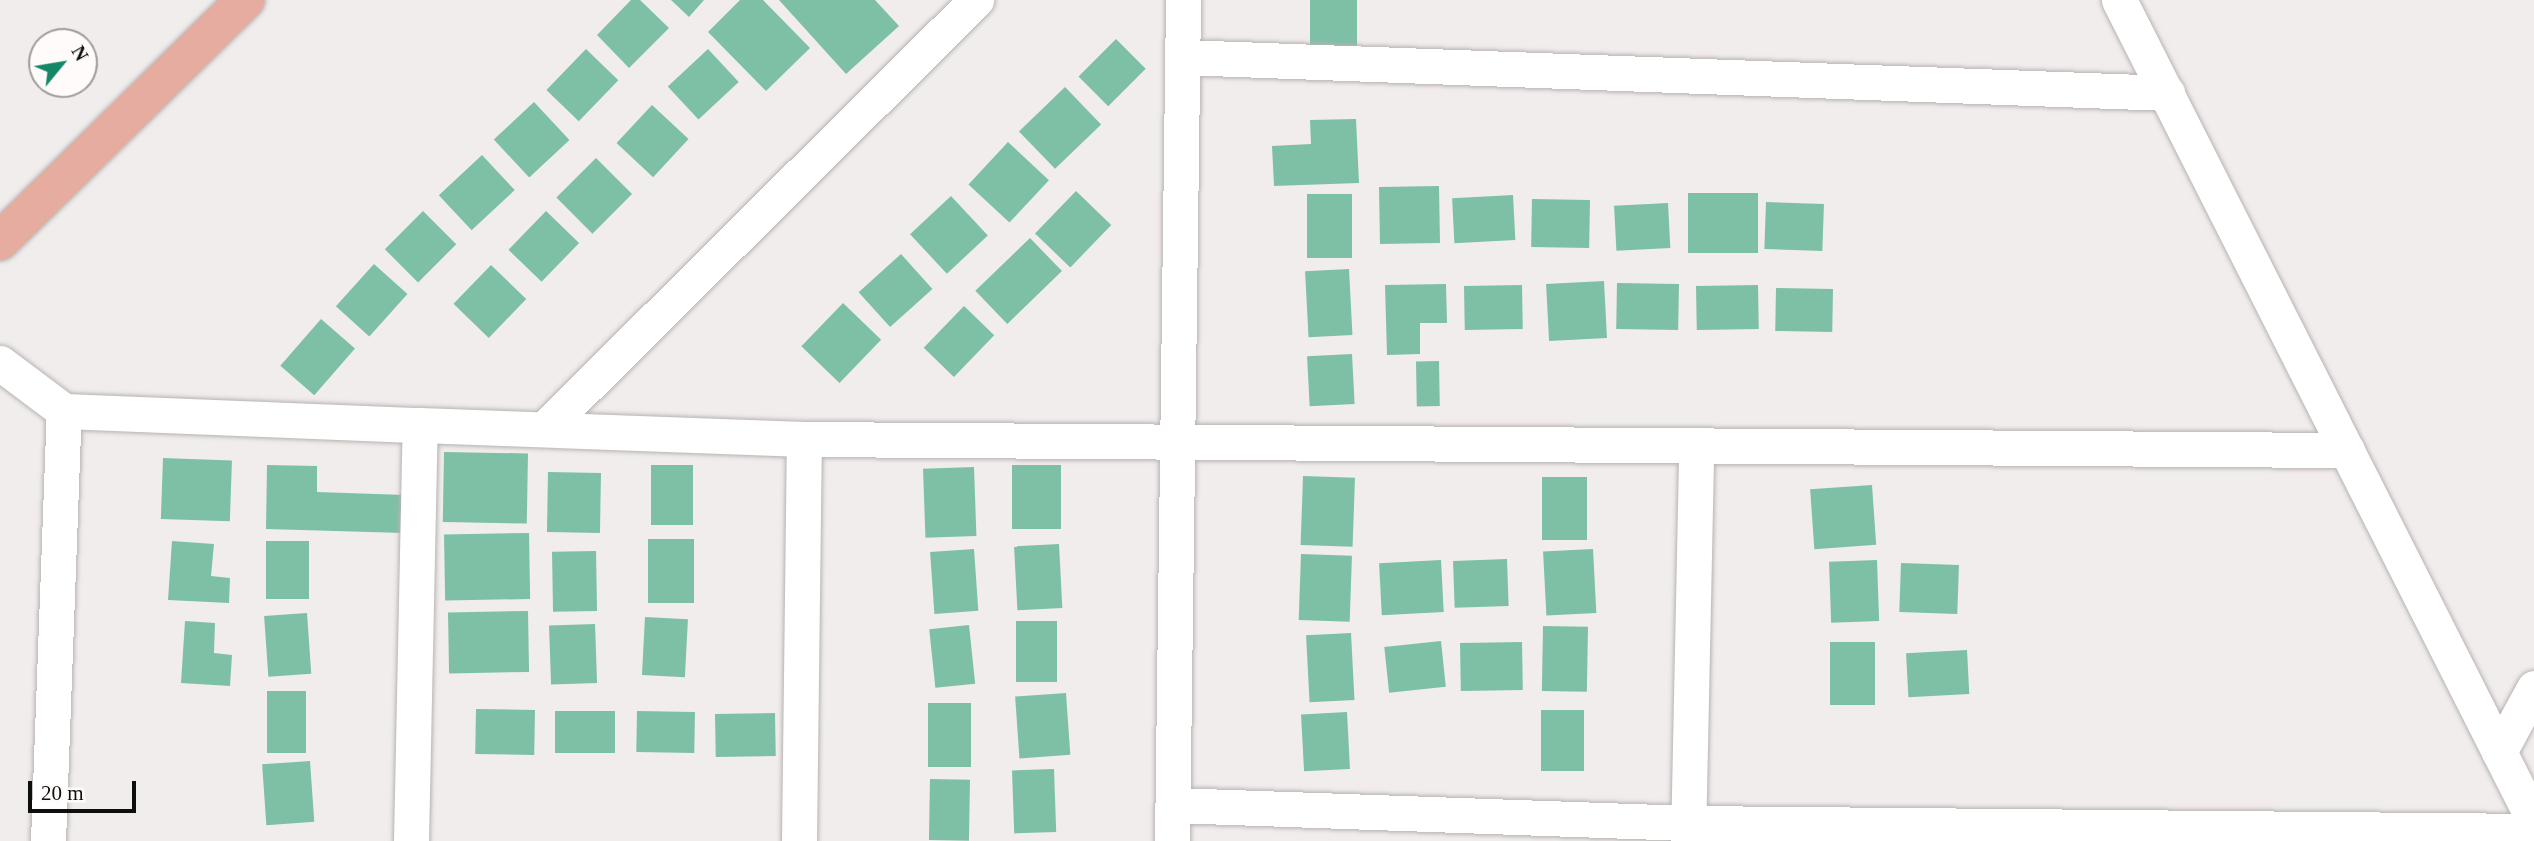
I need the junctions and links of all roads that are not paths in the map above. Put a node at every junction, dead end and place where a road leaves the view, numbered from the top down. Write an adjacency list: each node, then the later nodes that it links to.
1 (245, 0): 7 (main road)
2 (976, 0): 11 (street)
3 (1183, 0): 5 (street)
4 (2119, 0): 6 (street)
5 (1182, 57): 6 (street); 13 (street)
6 (2166, 93): 15 (street)
7 (0, 241)
8 (0, 363): 9 (street)
9 (64, 411): 10 (street); 22 (street)
10 (419, 425): 11 (street); 23 (street)
11 (547, 426): 12 (street)
12 (804, 439): 13 (street); 24 (street)
13 (1177, 441): 14 (street); 18 (street)
14 (1696, 445): 15 (street); 21 (street)
15 (2347, 450): 17 (street)
16 (2534, 688): 17 (street)
17 (2499, 752): 19 (street)
18 (1173, 805): 21 (street); 25 (street)
19 (2534, 821)
20 (2534, 831): 21 (street)
21 (1688, 832)
22 (48, 841)
23 (411, 841)
24 (799, 841)
25 (1172, 841)

